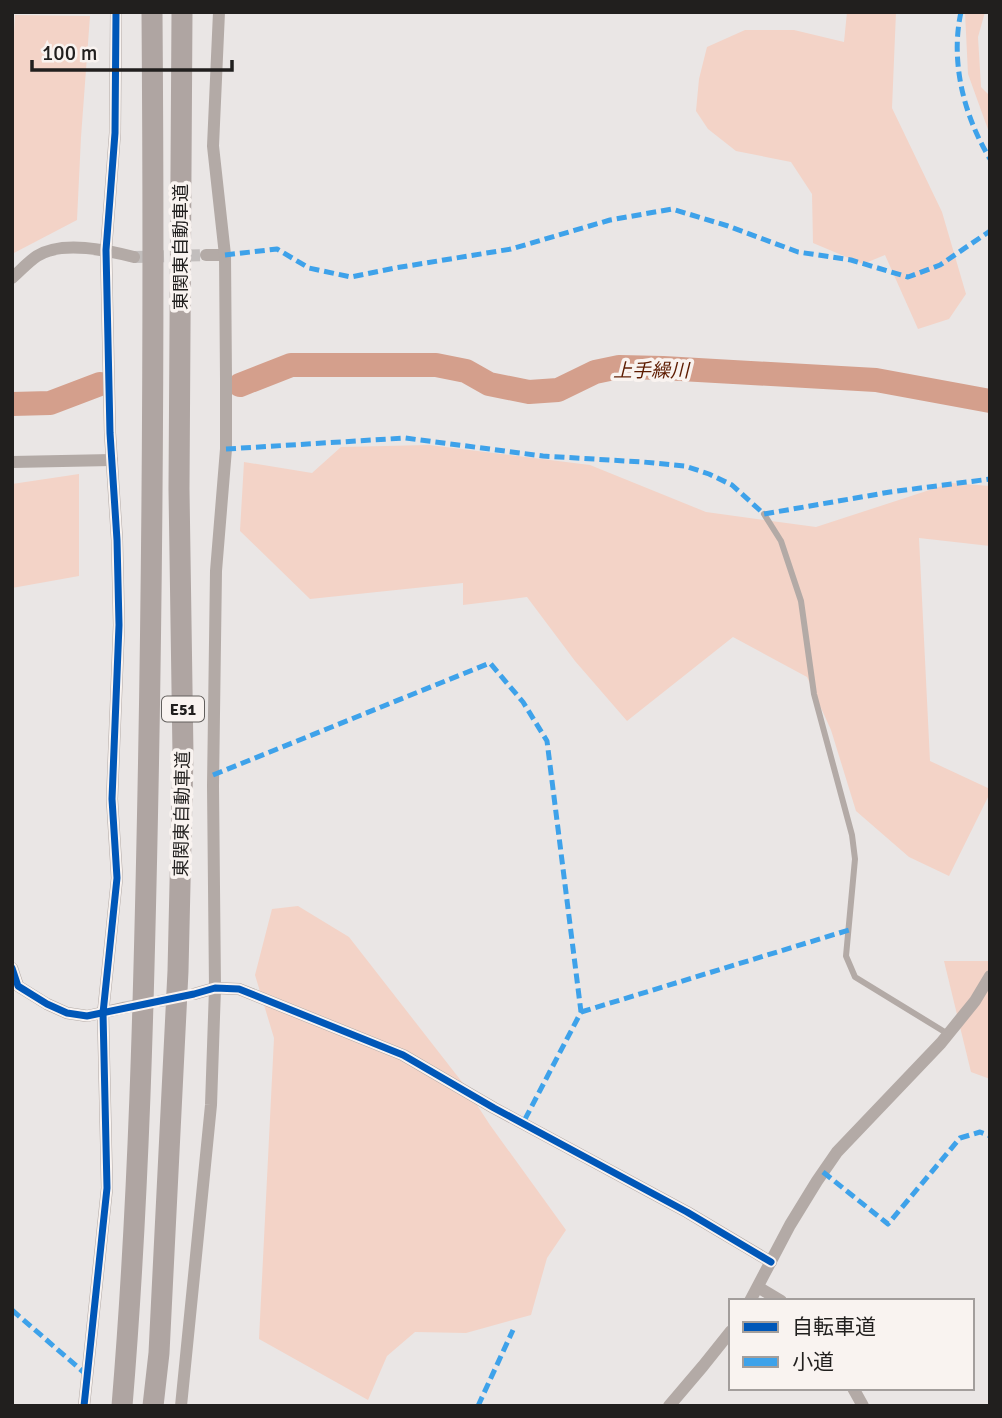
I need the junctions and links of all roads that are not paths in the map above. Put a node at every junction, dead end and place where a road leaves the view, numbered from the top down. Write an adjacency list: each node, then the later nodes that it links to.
1 (116, 12): 5 (street)
2 (152, 12): 27 (highway, 東関東自動車道 / E51)
3 (182, 12): 28 (highway, 東関東自動車道 / E51)
4 (219, 12): 7 (street)
5 (106, 250): 8 (street); 9 (street); 10 (street)
6 (206, 255): 7 (street)
7 (225, 255): 15 (street)
8 (134, 257)
9 (12, 278)
10 (112, 460): 11 (street); 18 (street)
11 (12, 462)
12 (764, 514): 19 (lane)
13 (12, 968): 18 (street)
14 (990, 976): 19 (street)
15 (215, 988): 16 (street); 20 (street); 29 (street)
16 (194, 994)
17 (123, 1008): 18 (street)
18 (103, 1013): 26 (street)
19 (948, 1034): 20 (street)
20 (771, 1262): 21 (street)
21 (758, 1287): 22 (street); 23 (street)
22 (751, 1299)
23 (778, 1299)
24 (729, 1334): 30 (street)
25 (854, 1390): 31 (street)
26 (85, 1406)
27 (122, 1406)
28 (153, 1406)
29 (181, 1406)
30 (669, 1406)
31 (863, 1406)

